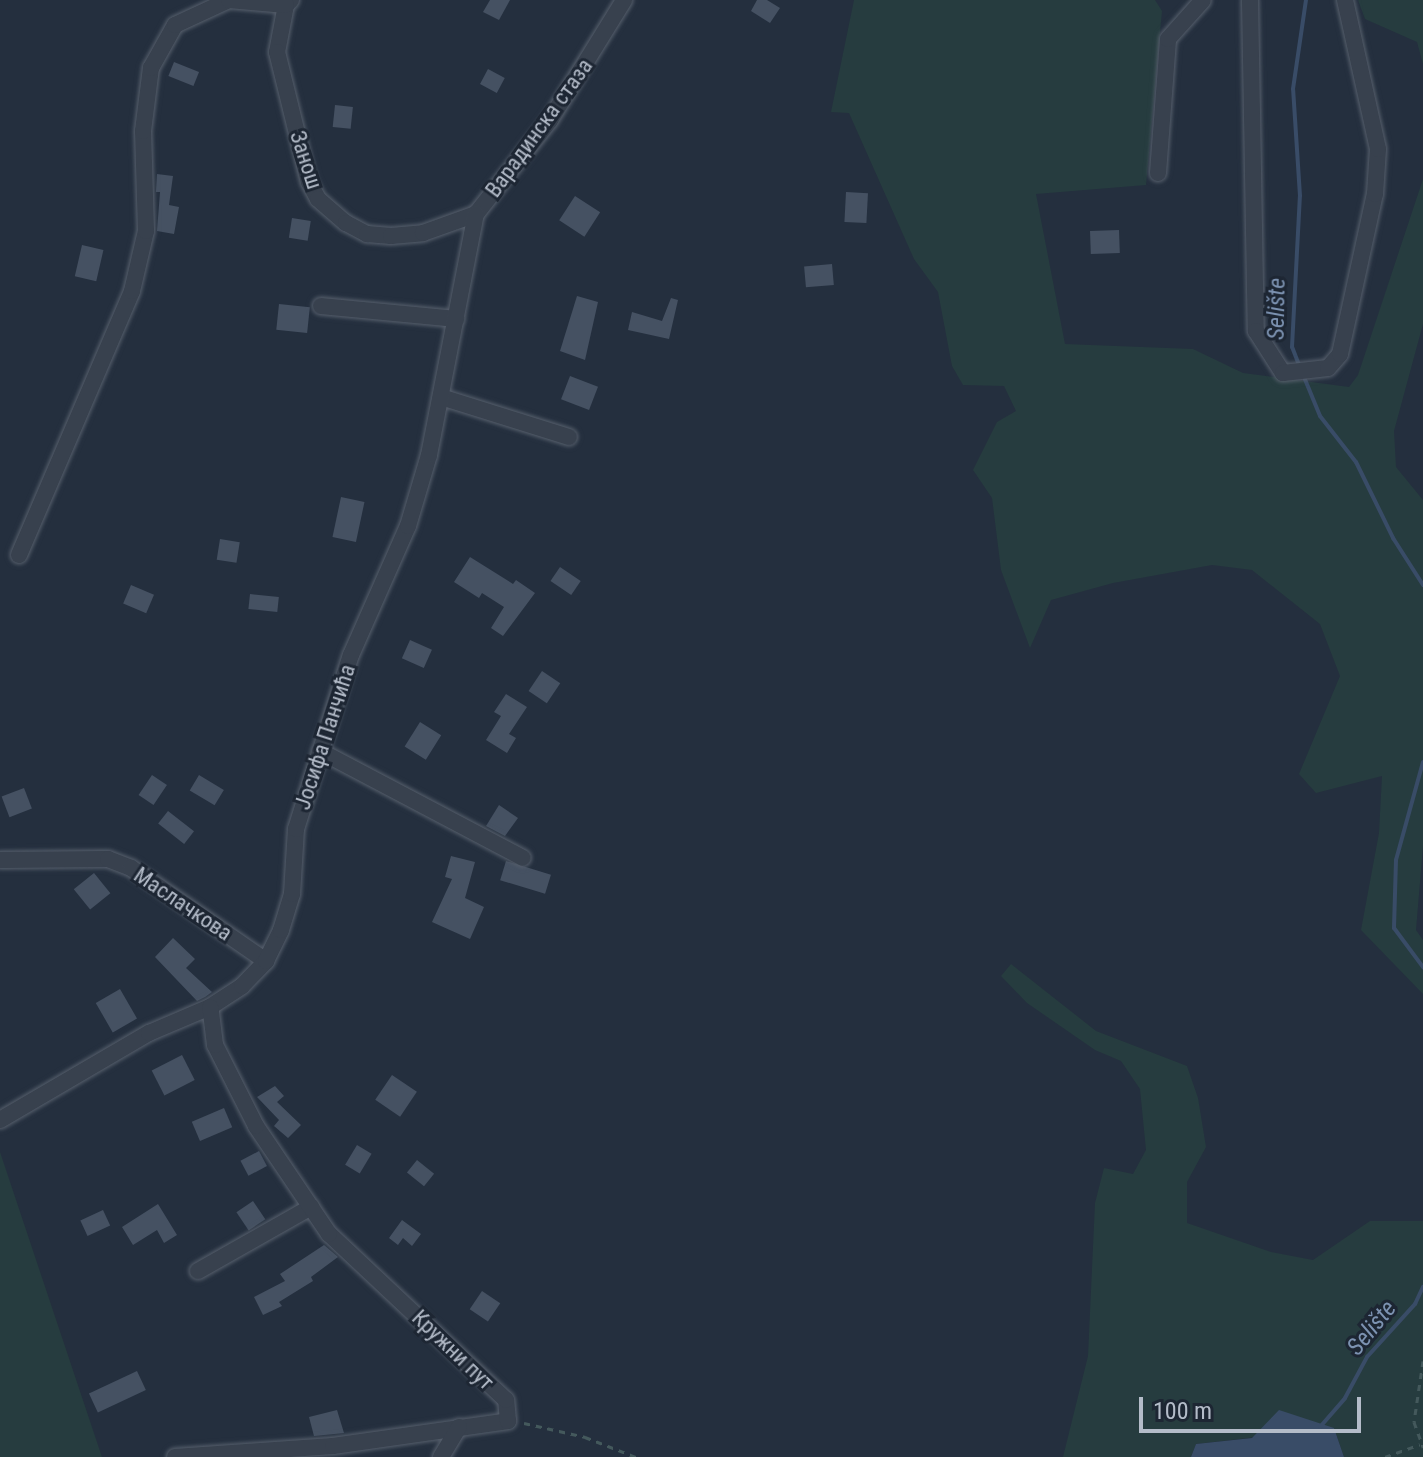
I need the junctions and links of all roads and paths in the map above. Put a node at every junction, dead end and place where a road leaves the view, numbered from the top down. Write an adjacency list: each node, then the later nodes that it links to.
1 (624, 0): 7 (street, Варадинска стаза)
2 (1203, 0): 6 (street)
3 (1250, 0): 4 (street)
4 (1345, 0)
5 (288, 2): 7 (street, Занош); 12 (street)
6 (1158, 173)
7 (476, 214): 9 (street, Јосифа Панчића)
8 (321, 306): 9 (street)
9 (456, 319): 10 (street, Јосифа Панчића)
10 (441, 397): 11 (street); 13 (street, Јосифа Панчића)
11 (569, 437)
12 (19, 555)
13 (320, 751): 14 (street); 16 (street, Јосифа Панчића)
14 (523, 858)
15 (0, 860): 16 (street, Маслачкова)
16 (266, 961): 17 (street, Јосифа Панчића)
17 (210, 1007): 18 (street, Јосифа Панчића); 19 (street, Кружни пут)
18 (0, 1120)
19 (311, 1207): 20 (street); 22 (street, Кружни пут)
20 (198, 1271)
21 (1423, 1361): 24 (path)
22 (508, 1421): 23 (street, Кружни пут); 27 (path)
23 (459, 1427): 25 (street, Кружни пут); 26 (street)
24 (1422, 1446): 28 (path)
25 (175, 1457)
26 (441, 1457)
27 (636, 1457)
28 (1385, 1457)

